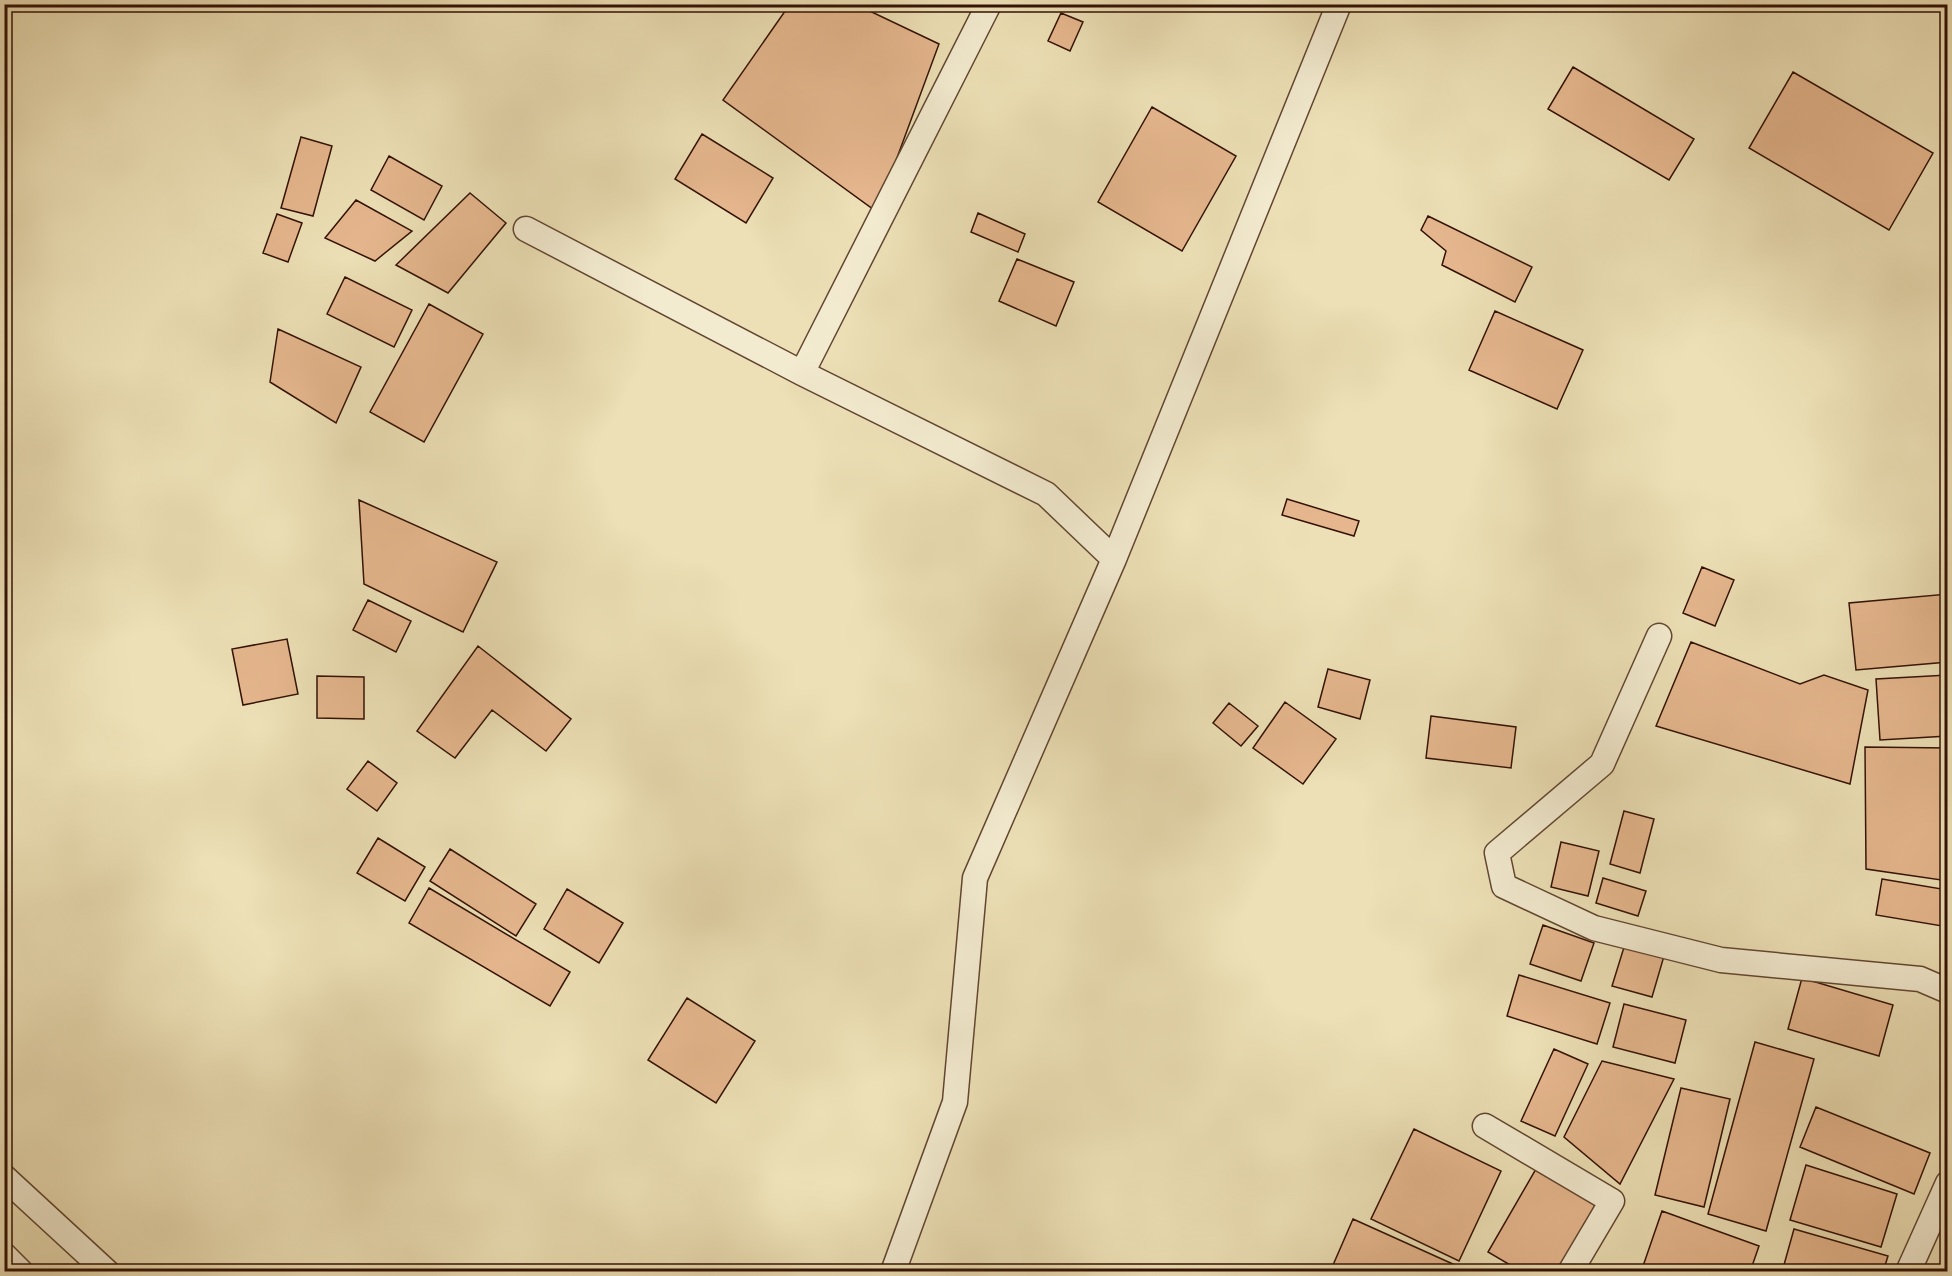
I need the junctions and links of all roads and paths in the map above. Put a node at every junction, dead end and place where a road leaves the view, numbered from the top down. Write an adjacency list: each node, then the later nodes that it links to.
1 (989, 4): 4 (street)
2 (1339, 4): 5 (street)
3 (526, 229): 4 (street)
4 (802, 373): 5 (street)
5 (1114, 559): 14 (street)
6 (1659, 636): 7 (street)
7 (1947, 991)
8 (1485, 1126): 15 (street)
9 (4, 1177): 13 (street)
10 (1947, 1183): 16 (street)
11 (4, 1255): 12 (street)
12 (21, 1272)
13 (107, 1272)
14 (893, 1272)
15 (1570, 1272)
16 (1908, 1272)

